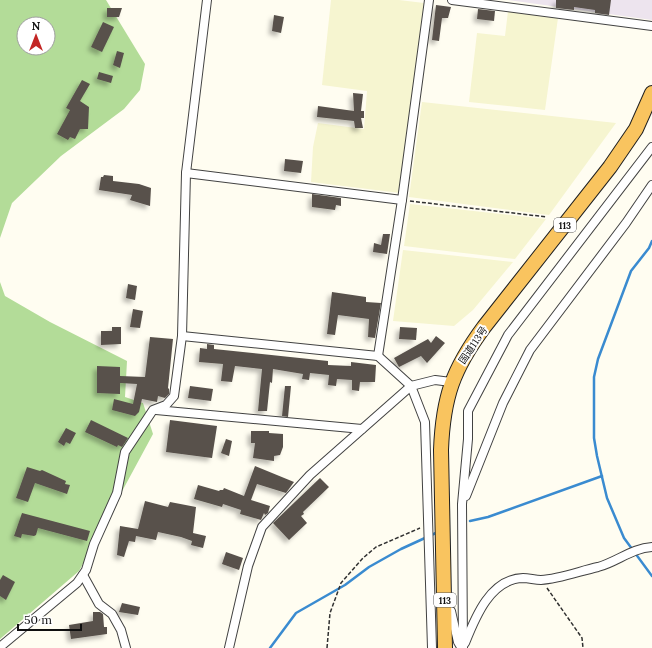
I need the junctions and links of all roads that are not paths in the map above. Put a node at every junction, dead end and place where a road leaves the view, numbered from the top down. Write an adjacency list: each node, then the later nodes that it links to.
1 (207, 0): 7 (street)
2 (429, 0): 9 (street)
3 (452, 0): 4 (street)
4 (652, 26)
5 (652, 93): 12 (highway, 国道113号 / 113)
6 (652, 147): 16 (street)
7 (186, 173): 9 (street); 10 (street)
8 (652, 185): 16 (street)
9 (402, 200): 11 (street)
10 (182, 336): 11 (street); 14 (street)
11 (378, 356): 13 (street)
12 (451, 382): 13 (street); 19 (highway, 国道113号 / 113)
13 (411, 386): 15 (street); 23 (street)
14 (153, 410): 15 (street); 18 (street)
15 (362, 429): 22 (street)
16 (462, 504): 25 (street)
17 (652, 547): 25 (street)
18 (83, 575): 20 (street); 21 (street)
19 (445, 609): 24 (highway, 国道113号 / 113); 25 (street)
20 (0, 647)
21 (126, 648)
22 (229, 648)
23 (432, 648)
24 (446, 648)
25 (463, 648)

